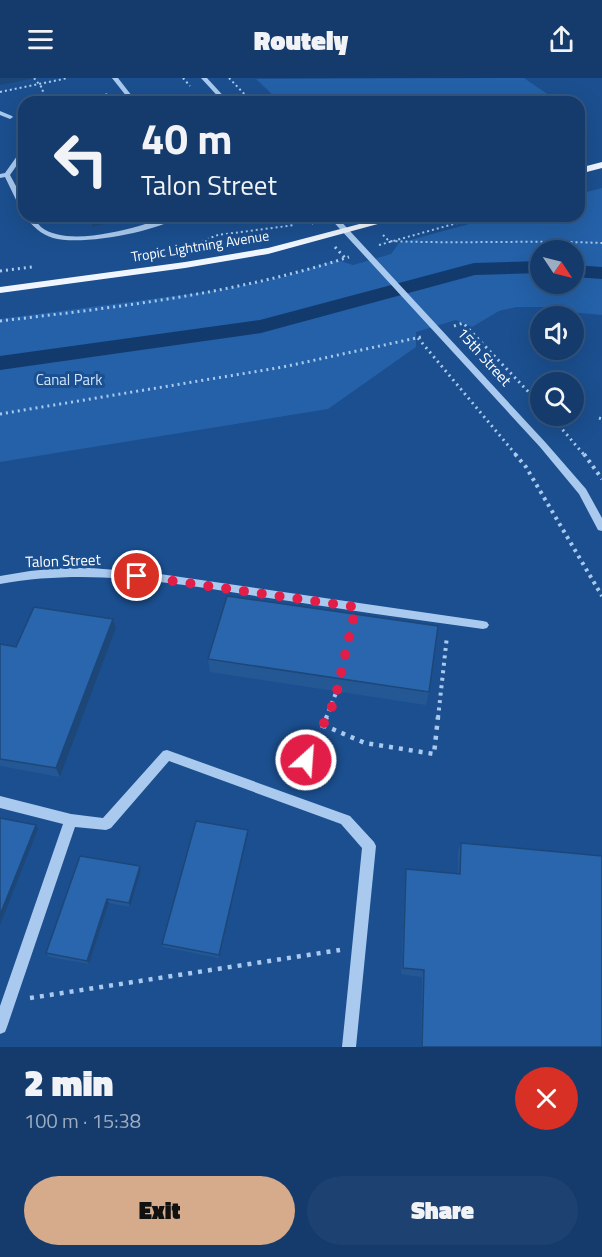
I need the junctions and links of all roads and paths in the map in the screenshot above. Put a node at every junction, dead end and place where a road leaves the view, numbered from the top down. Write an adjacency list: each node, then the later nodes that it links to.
1 (34, 78): 6 (path)
2 (68, 78): 6 (path)
3 (115, 78): 8 (street)
4 (204, 78): 11 (street)
5 (228, 78): 12 (path)
6 (39, 84): 7 (path); 9 (path)
7 (0, 92)
8 (127, 93): 10 (path)
9 (42, 96)
10 (108, 96)
11 (220, 96)
12 (246, 96)
13 (0, 113): 14 (street)
14 (10, 117)
15 (18, 158): 18 (street)
16 (602, 165): 17 (main road)
17 (585, 169)
18 (4, 175): 19 (street)
19 (18, 198)
20 (31, 222): 21 (street)
21 (153, 222)
22 (313, 222): 26 (path)
23 (338, 222): 28 (street, 15th Street)
24 (380, 222): 28 (main road, Tropic Lightning Avenue)
25 (459, 222): 29 (path)
26 (307, 224)
27 (297, 225): 32 (path)
28 (346, 231): 33 (street, 15th Street); 36 (main road, Tropic Lightning Avenue)
29 (389, 240): 30 (path); 31 (path)
30 (602, 243)
31 (388, 248)
32 (175, 250)
33 (364, 252): 37 (path); 40 (street, 15th Street)
34 (35, 266): 35 (path)
35 (0, 271)
36 (0, 290)
37 (0, 321)
38 (451, 321): 39 (path)
39 (463, 323): 40 (path); 42 (path)
40 (437, 328): 41 (path); 46 (street, 15th Street)
41 (418, 338): 43 (path); 48 (path)
42 (530, 393)
43 (0, 414)
44 (561, 426): 45 (path)
45 (602, 479)
46 (602, 527)
47 (0, 580): 49 (street, Talon Street)
48 (602, 596)
49 (448, 621): 50 (street, Talon Street); 52 (path)
50 (483, 626)
51 (340, 677): 52 (path)
52 (323, 725): 53 (path)
53 (288, 799): 55 (street); 56 (street)
54 (0, 802): 55 (street)
55 (71, 820): 57 (street)
56 (359, 948): 57 (path); 59 (street)
57 (9, 1001): 58 (street)
58 (0, 1027)
59 (349, 1047)

